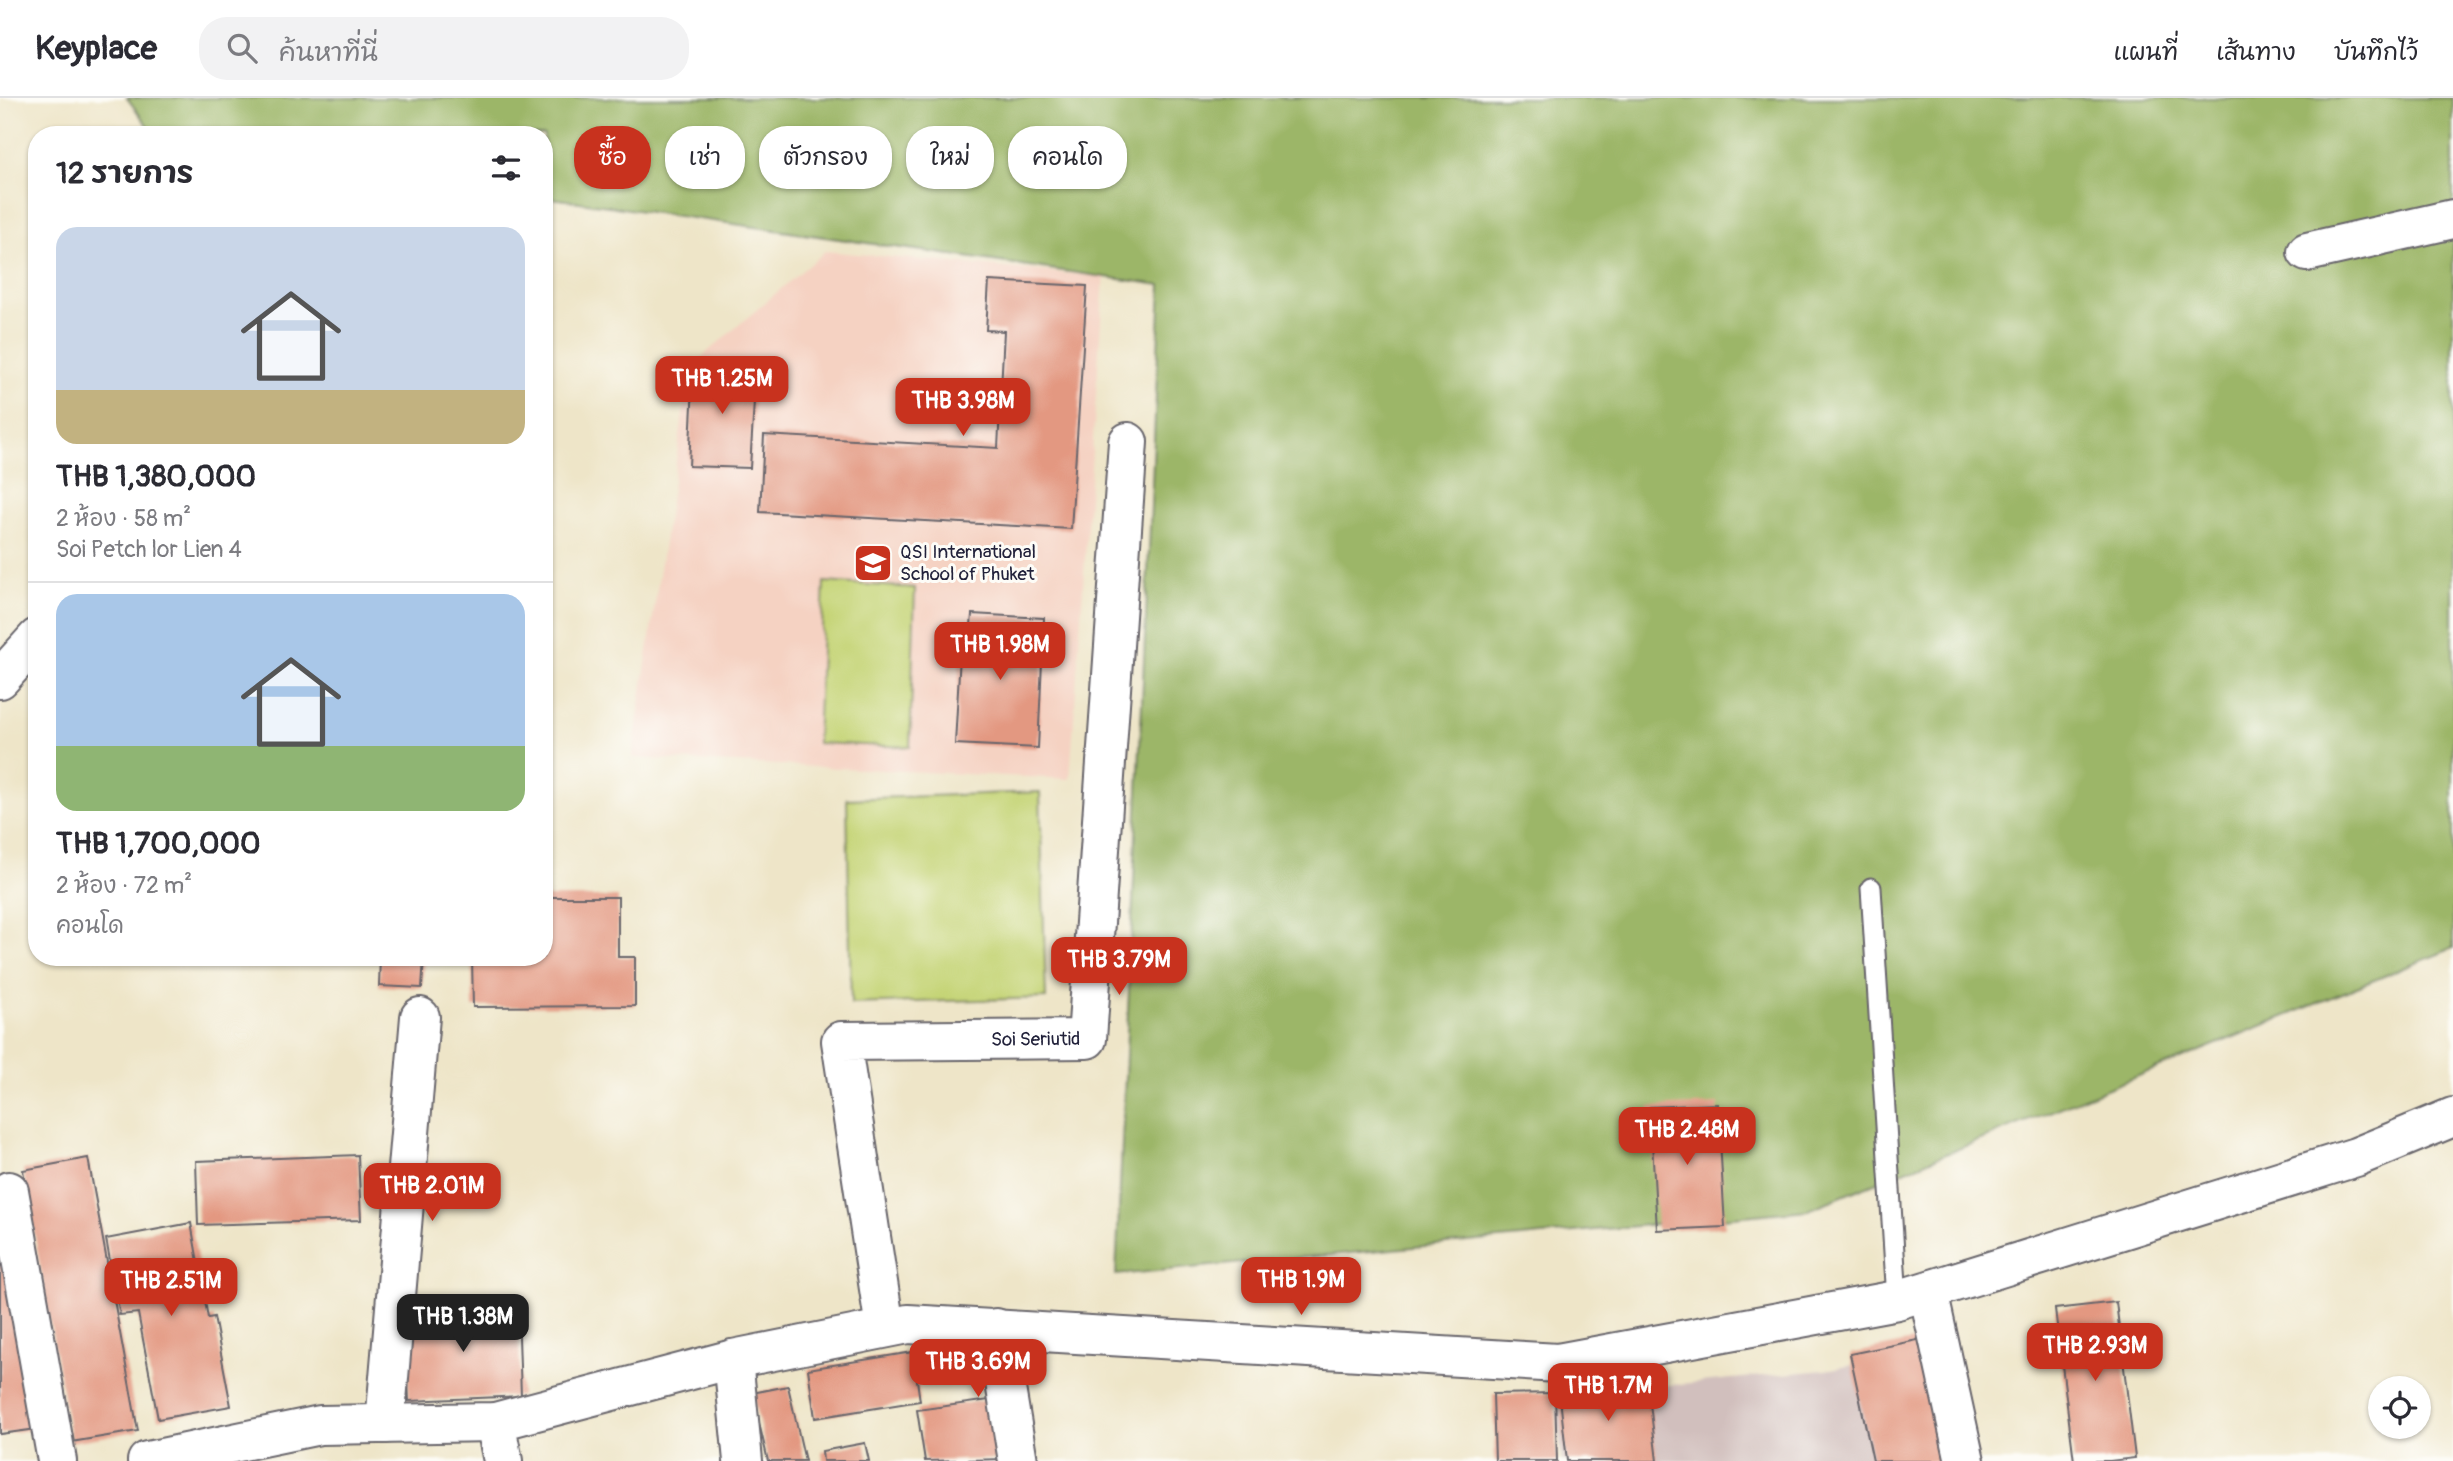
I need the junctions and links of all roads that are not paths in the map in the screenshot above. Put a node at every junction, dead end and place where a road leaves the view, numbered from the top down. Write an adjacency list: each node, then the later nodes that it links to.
1 (2453, 219): 2 (street)
2 (2307, 252)
3 (1128, 442): 11 (street, Soi Seriutid)
4 (28, 648): 5 (street)
5 (0, 679)
6 (1871, 888): 10 (lane)
7 (420, 1017): 15 (street)
8 (2453, 1117): 10 (street)
9 (9, 1191): 17 (street)
10 (1912, 1296): 12 (street); 22 (street)
11 (885, 1328): 12 (street); 13 (street)
12 (996, 1328): 21 (street)
13 (733, 1359): 14 (street); 20 (street)
14 (495, 1422): 15 (street); 19 (street)
15 (385, 1424): 16 (street)
16 (309, 1444): 18 (street)
17 (57, 1461)
18 (147, 1461)
19 (503, 1461)
20 (743, 1461)
21 (1018, 1461)
22 (1965, 1461)

